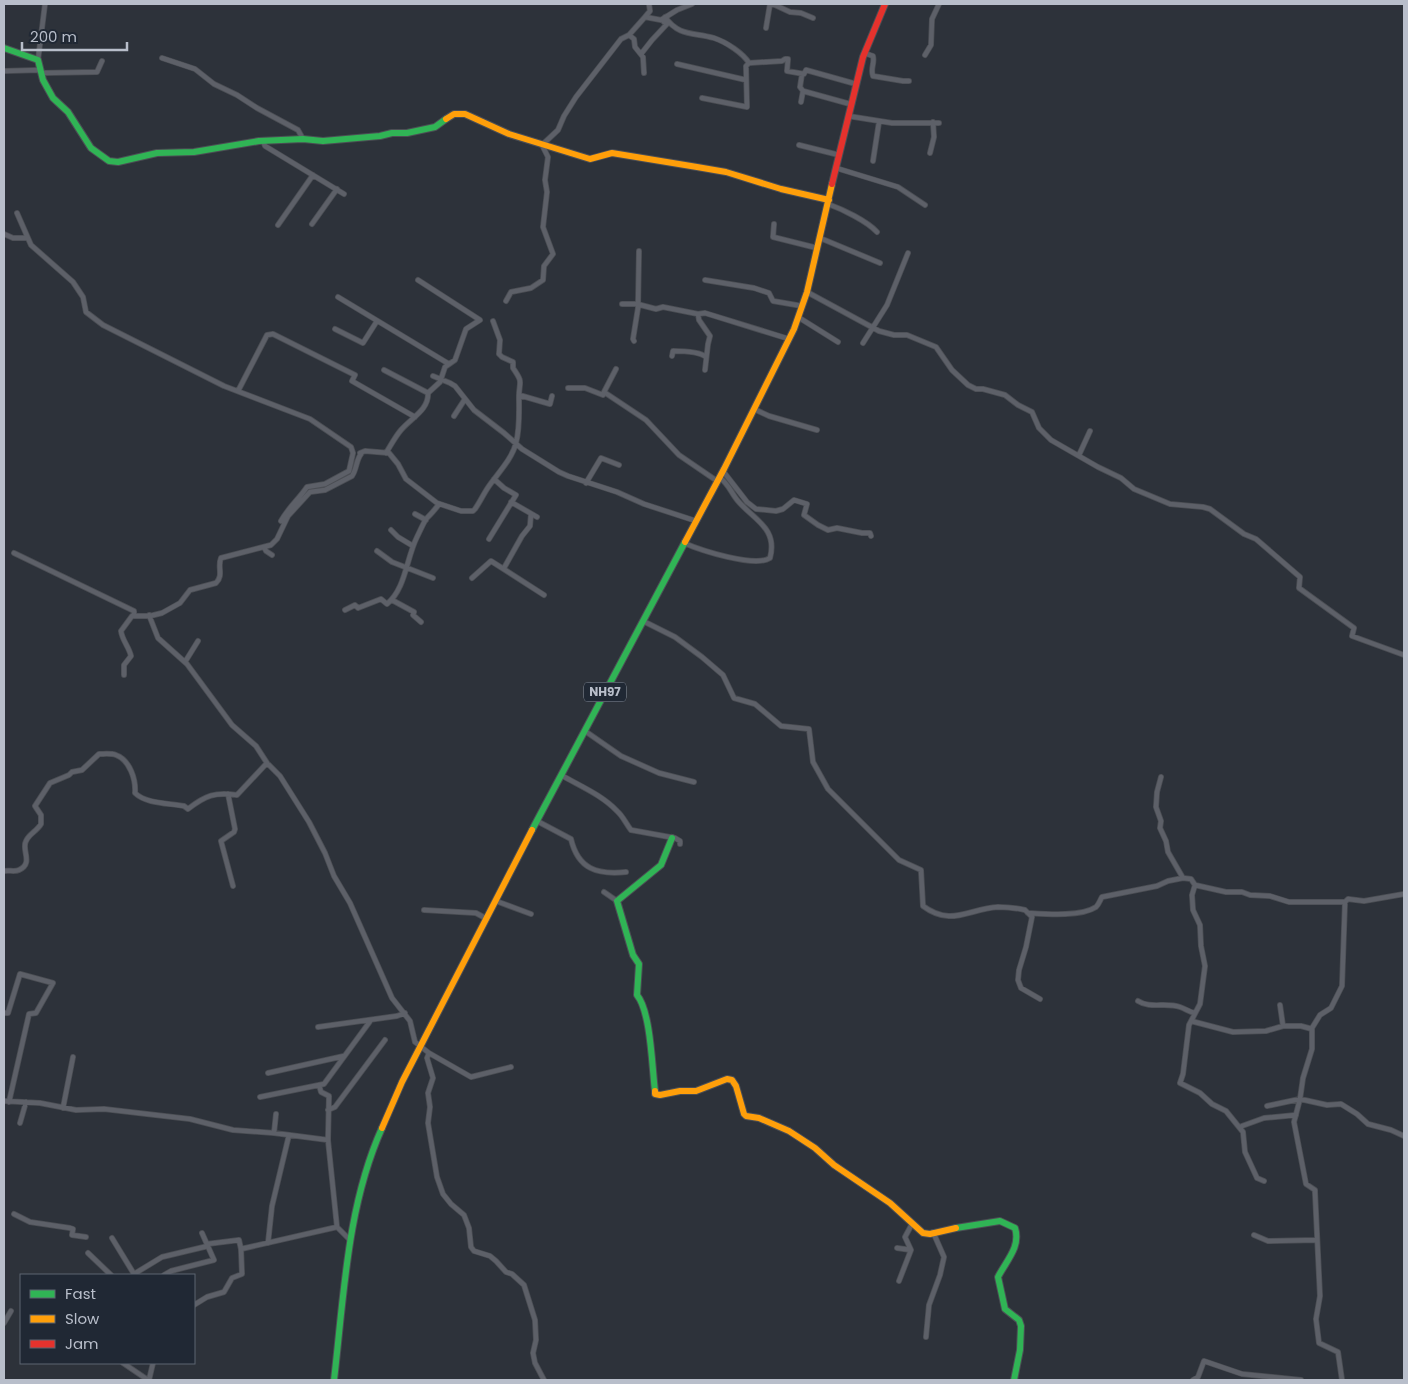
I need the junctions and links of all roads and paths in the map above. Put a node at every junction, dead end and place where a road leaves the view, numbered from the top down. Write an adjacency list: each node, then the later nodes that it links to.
1 (45, 4): 16 (street)
2 (649, 4): 6 (street)
3 (692, 4): 7 (street)
4 (885, 4): 12 (main road, NH97)
5 (939, 4): 14 (street)
6 (645, 17): 7 (street); 10 (street)
7 (663, 18): 13 (street); 18 (street)
8 (813, 18): 9 (street)
9 (766, 28)
10 (630, 35): 13 (street); 35 (street)
11 (4, 48): 16 (main road)
12 (864, 53): 25 (street); 26 (main road, NH97)
13 (641, 54): 22 (street)
14 (925, 55)
15 (162, 58): 33 (street)
16 (38, 60): 21 (main road)
17 (102, 61): 21 (street)
18 (749, 63): 23 (street); 24 (street)
19 (677, 64): 24 (street)
20 (4, 71): 21 (street)
21 (41, 71): 34 (main road)
22 (644, 73)
23 (802, 74): 26 (street); 27 (street)
24 (746, 80): 28 (street)
25 (909, 81)
26 (856, 84): 30 (main road, NH97)
27 (803, 91): 29 (street); 30 (street)
28 (702, 98)
29 (801, 102)
30 (850, 104): 31 (main road, NH97)
31 (848, 116): 32 (street); 38 (main road, NH97)
32 (878, 122): 37 (street); 39 (street)
33 (303, 139): 34 (main road); 35 (main road)
34 (262, 141): 41 (street)
35 (542, 145): 44 (main road); 62 (street)
36 (799, 145): 38 (street)
37 (930, 153)
38 (839, 155): 40 (main road, NH97)
39 (873, 162)
40 (836, 168): 44 (main road, NH97); 45 (street)
41 (313, 175): 42 (street); 49 (street)
42 (337, 189): 43 (street); 47 (street)
43 (344, 194)
44 (829, 202): 50 (street); 53 (main road, NH97)
45 (925, 205)
46 (17, 212): 52 (street)
47 (312, 224)
48 (774, 224): 54 (street)
49 (278, 226)
50 (877, 232)
51 (4, 234): 52 (street)
52 (27, 238): 85 (street)
53 (820, 238): 54 (main road, NH97); 57 (street)
54 (817, 248): 60 (main road, NH97)
55 (639, 251): 64 (street)
56 (908, 253): 70 (street)
57 (880, 263)
58 (418, 280): 78 (street)
59 (706, 280): 65 (street)
60 (807, 292): 65 (main road, NH97); 70 (street)
61 (338, 297): 68 (street)
62 (506, 301)
63 (622, 304): 64 (street)
64 (637, 304): 66 (street); 73 (street)
65 (802, 306): 67 (main road, NH97)
66 (698, 314): 72 (street); 77 (street)
67 (798, 317): 72 (main road, NH97); 74 (street)
68 (377, 321): 71 (street); 78 (street)
69 (493, 321): 88 (street)
70 (871, 328): 75 (street); 100 (street)
71 (334, 329)
72 (789, 339): 91 (main road, NH97)
73 (634, 341)
74 (838, 342)
75 (863, 343)
76 (672, 356): 77 (street)
77 (706, 357): 81 (street)
78 (448, 364): 83 (street)
79 (616, 369): 86 (street)
80 (384, 370): 87 (street)
81 (705, 370)
82 (433, 376): 83 (street)
83 (440, 379): 87 (street); 90 (street)
84 (568, 388): 86 (street)
85 (238, 391): 93 (street); 97 (street)
86 (604, 392): 103 (street)
87 (428, 393): 93 (street)
88 (518, 395): 89 (street); 96 (street)
89 (552, 396)
90 (466, 400): 92 (street); 96 (street)
91 (754, 409): 94 (street); 102 (main road, NH97)
92 (454, 416)
93 (415, 417): 98 (street)
94 (817, 430)
95 (1090, 431): 100 (street)
96 (516, 444): 104 (street); 105 (street)
97 (354, 453): 99 (street); 112 (street)
98 (386, 453): 99 (street); 107 (street)
99 (360, 454): 119 (street)
100 (1079, 455): 137 (street)
101 (619, 465): 105 (street)
102 (722, 471): 103 (main road, NH97); 115 (street)
103 (718, 479): 113 (main road, NH97); 120 (street)
104 (494, 480): 106 (street); 107 (street)
105 (586, 483): 113 (street)
106 (511, 502): 109 (street); 116 (street)
107 (438, 504): 111 (street)
108 (415, 514): 111 (street)
109 (531, 514): 110 (street); 126 (street)
110 (537, 517)
111 (426, 520): 118 (street)
112 (281, 521)
113 (696, 521): 117 (main road, NH97)
114 (390, 530): 118 (street)
115 (871, 536)
116 (489, 540)
117 (684, 543): 120 (street); 134 (main road, NH97)
118 (413, 546): 125 (street)
119 (264, 547): 124 (street); 133 (street)
120 (773, 548): 122 (street)
121 (377, 551): 125 (street)
122 (779, 552)
123 (14, 553): 132 (street)
124 (272, 554)
125 (406, 568): 127 (street); 130 (street)
126 (504, 568): 128 (street); 129 (street)
127 (433, 578)
128 (472, 578)
129 (544, 595)
130 (392, 600): 131 (street); 135 (street)
131 (345, 610)
132 (134, 615): 133 (street); 139 (street)
133 (149, 615): 138 (street)
134 (643, 621): 140 (main road, NH97); 160 (street)
135 (421, 622)
136 (198, 641): 138 (street)
137 (1404, 654)
138 (185, 662): 141 (street)
139 (124, 675)
140 (585, 731): 142 (main road, NH97); 144 (street)
141 (267, 763): 145 (street); 167 (street)
142 (561, 775): 146 (main road, NH97); 147 (street)
143 (1161, 777): 151 (street)
144 (694, 782)
145 (228, 794): 149 (street); 153 (street)
146 (537, 821): 150 (street); 156 (main road, NH97)
147 (672, 838): 148 (street); 157 (main road)
148 (680, 844)
149 (4, 871)
150 (626, 872)
151 (1183, 878): 152 (street); 160 (street)
152 (1195, 885): 158 (street); 168 (street)
153 (233, 886)
154 (604, 892): 157 (street)
155 (1404, 894): 158 (street)
156 (496, 901): 161 (street); 162 (main road, NH97)
157 (617, 901): 199 (main road)
158 (1345, 902): 173 (street)
159 (424, 910): 162 (street)
160 (1028, 913): 163 (street)
161 (531, 914)
162 (487, 918): 175 (main road, NH97)
163 (1040, 999)
164 (1138, 1001): 168 (street)
165 (1280, 1005): 171 (street)
166 (4, 1012): 184 (street)
167 (404, 1013): 169 (street); 175 (street)
168 (1195, 1013): 170 (street)
169 (371, 1020): 172 (street); 177 (street)
170 (1191, 1022): 171 (street); 192 (street)
171 (1283, 1026): 173 (street)
172 (318, 1027)
173 (1312, 1029): 183 (street)
174 (385, 1040): 188 (street)
175 (421, 1046): 176 (street); 206 (main road, NH97)
176 (429, 1053): 179 (street); 225 (street)
177 (345, 1056): 180 (street); 181 (street)
178 (73, 1057): 187 (street)
179 (512, 1068)
180 (268, 1073)
181 (319, 1086): 182 (street); 188 (street)
182 (260, 1097)
183 (1300, 1099): 186 (street); 190 (street); 195 (street)
184 (6, 1102): 185 (street)
185 (26, 1102): 187 (street); 191 (street)
186 (1267, 1106)
187 (63, 1108): 193 (street)
188 (328, 1110): 196 (street)
189 (276, 1114): 193 (street)
190 (1296, 1115): 192 (street); 207 (street)
191 (20, 1123)
192 (1241, 1128): 197 (street)
193 (274, 1133): 194 (street)
194 (289, 1135): 196 (street); 208 (street)
195 (1404, 1136)
196 (328, 1140): 200 (street)
197 (1264, 1181)
198 (14, 1214): 204 (street)
199 (912, 1224): 202 (main road); 212 (street)
200 (337, 1227): 206 (street); 208 (street)
201 (202, 1232): 209 (street)
202 (934, 1232): 220 (street); 226 (main road)
203 (1254, 1235): 207 (street)
204 (86, 1237)
205 (112, 1238): 209 (street)
206 (351, 1240): 224 (main road, NH97)
207 (1317, 1240): 229 (street)
208 (268, 1243): 211 (street)
209 (208, 1245): 211 (street); 215 (street)
210 (897, 1248): 212 (street)
211 (241, 1249): 217 (street)
212 (911, 1250): 216 (street)
213 (88, 1253): 214 (street)
214 (110, 1274)
215 (166, 1274)
216 (899, 1281)
217 (195, 1304)
218 (11, 1311): 219 (street)
219 (4, 1323)
220 (926, 1337)
221 (125, 1364): 223 (street)
222 (152, 1364): 223 (street)
223 (149, 1380)
224 (334, 1380)
225 (544, 1380)
226 (1014, 1380)
227 (1193, 1380): 228 (street)
228 (1300, 1380)
229 (1342, 1380)

